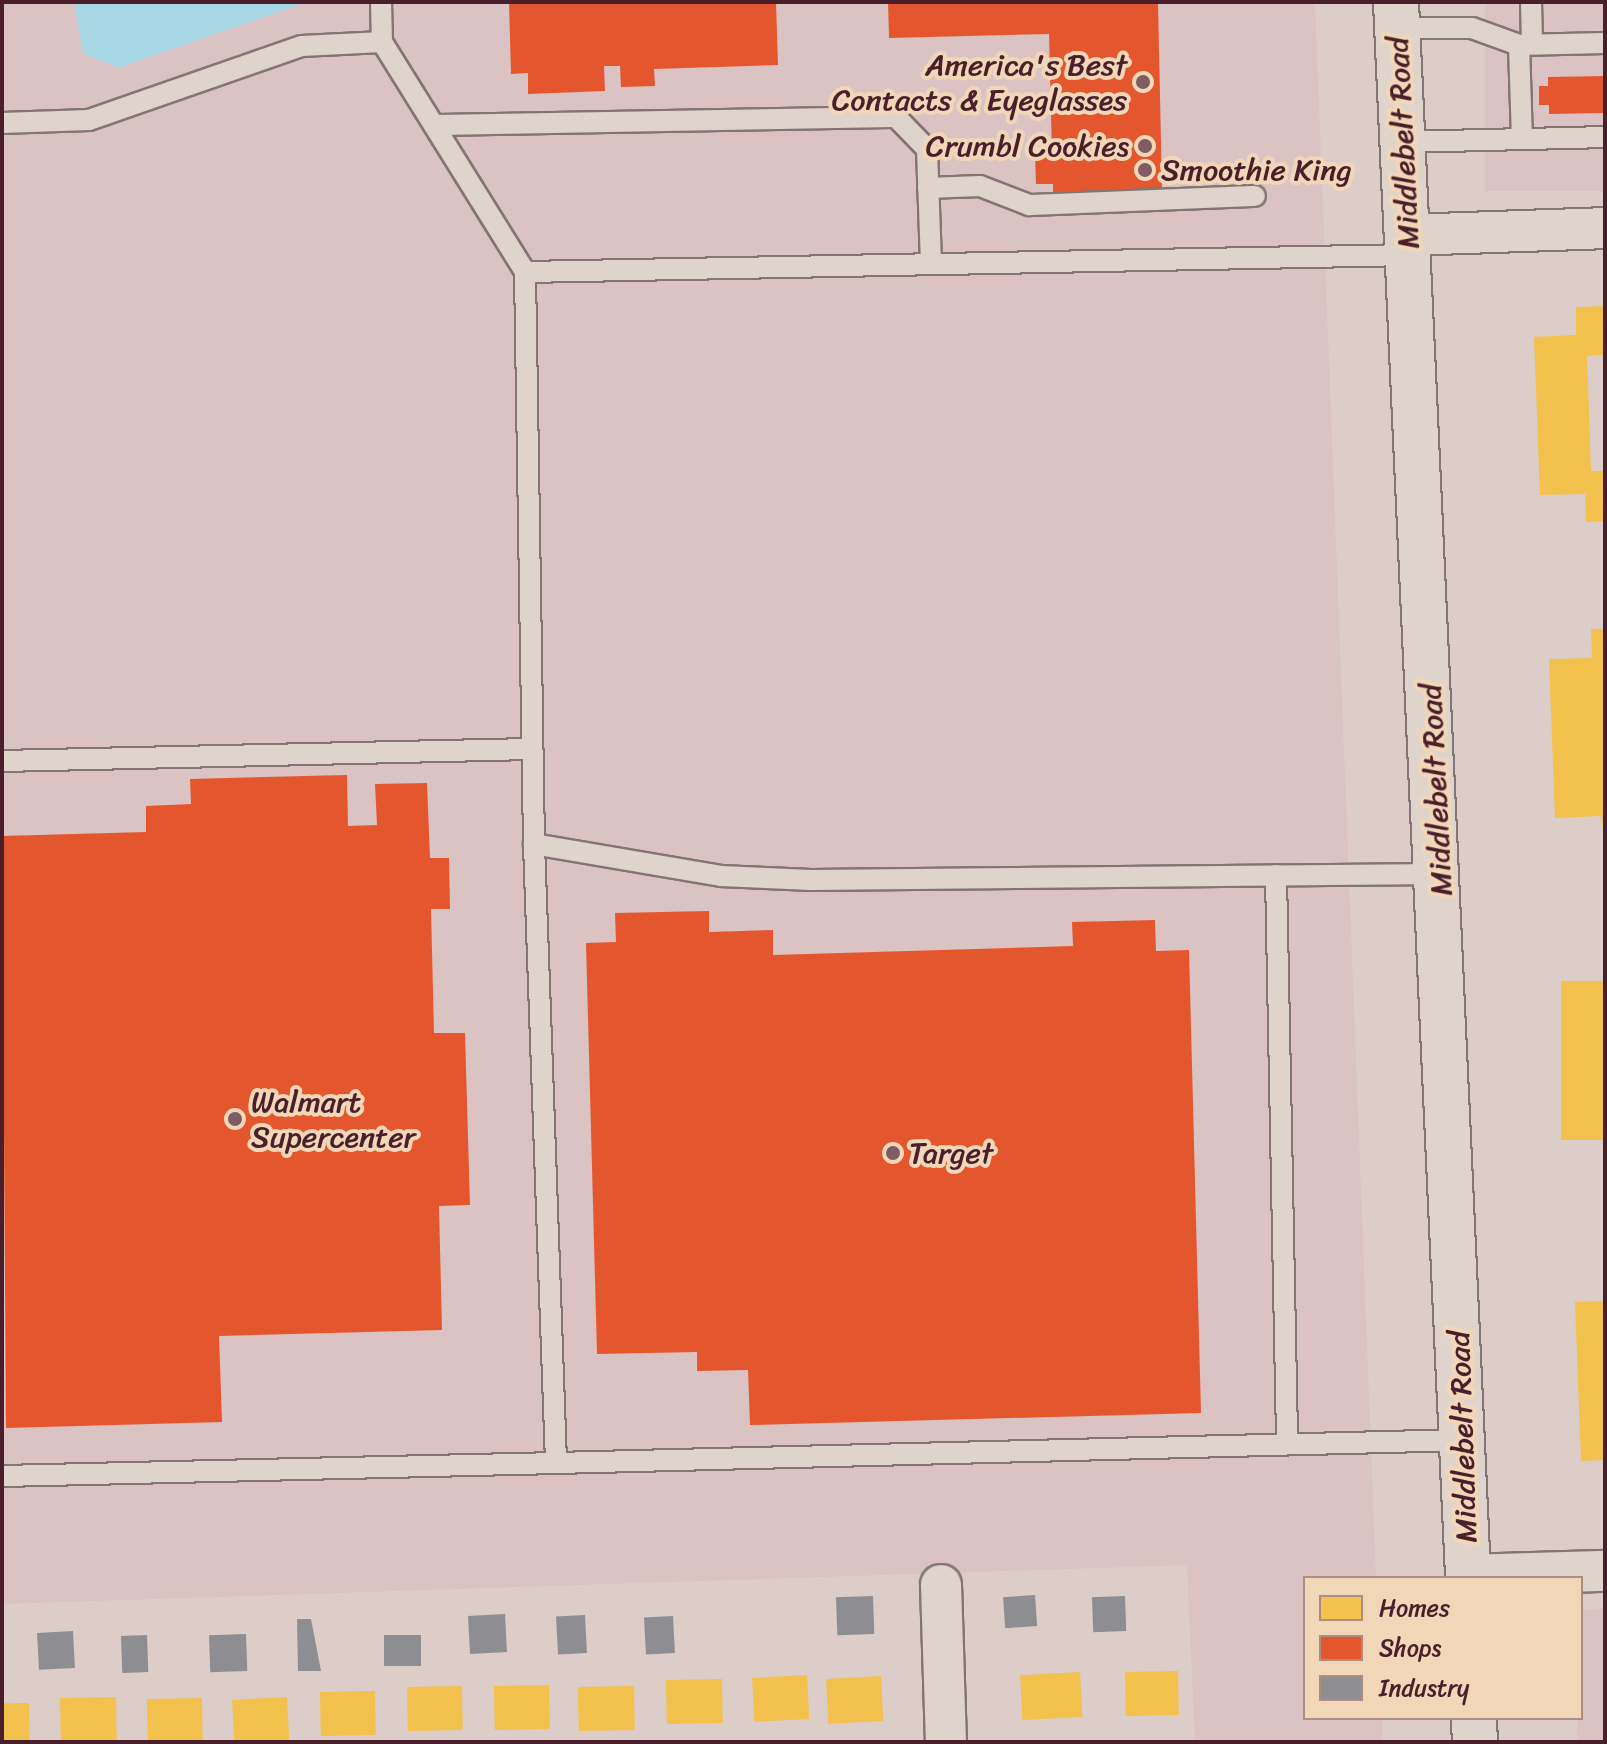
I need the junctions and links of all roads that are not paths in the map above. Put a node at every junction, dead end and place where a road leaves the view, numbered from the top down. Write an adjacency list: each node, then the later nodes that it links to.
1 (381, 2): 4 (lane)
2 (1531, 2): 6 (lane)
3 (1397, 15): 6 (lane); 11 (main road, Middlebelt Road)
4 (382, 42): 7 (lane); 8 (lane)
5 (1605, 43): 6 (lane)
6 (1526, 45): 10 (lane)
7 (2, 123)
8 (434, 125): 12 (lane); 17 (lane)
9 (1605, 137): 10 (lane)
10 (1522, 139): 11 (lane)
11 (1403, 142): 15 (main road, Middlebelt Road)
12 (928, 188): 13 (lane); 16 (lane)
13 (1255, 196)
14 (1605, 228): 15 (street)
15 (1408, 245): 16 (lane); 21 (main road, Middlebelt Road)
16 (931, 264): 17 (lane)
17 (525, 272): 18 (lane)
18 (532, 749): 19 (lane); 20 (lane)
19 (2, 761)
20 (534, 844): 22 (lane); 25 (lane)
21 (1440, 874): 22 (lane); 24 (main road, Middlebelt Road)
22 (1276, 875): 23 (lane)
23 (1287, 1440): 24 (lane); 25 (lane)
24 (1463, 1440): 28 (main road, Middlebelt Road)
25 (556, 1463): 26 (lane)
26 (2, 1476)
27 (1605, 1571): 28 (street)
28 (1468, 1576)
29 (941, 1585): 31 (street)
30 (1474, 1720): 32 (main road)
31 (946, 1742)
32 (1475, 1742)

